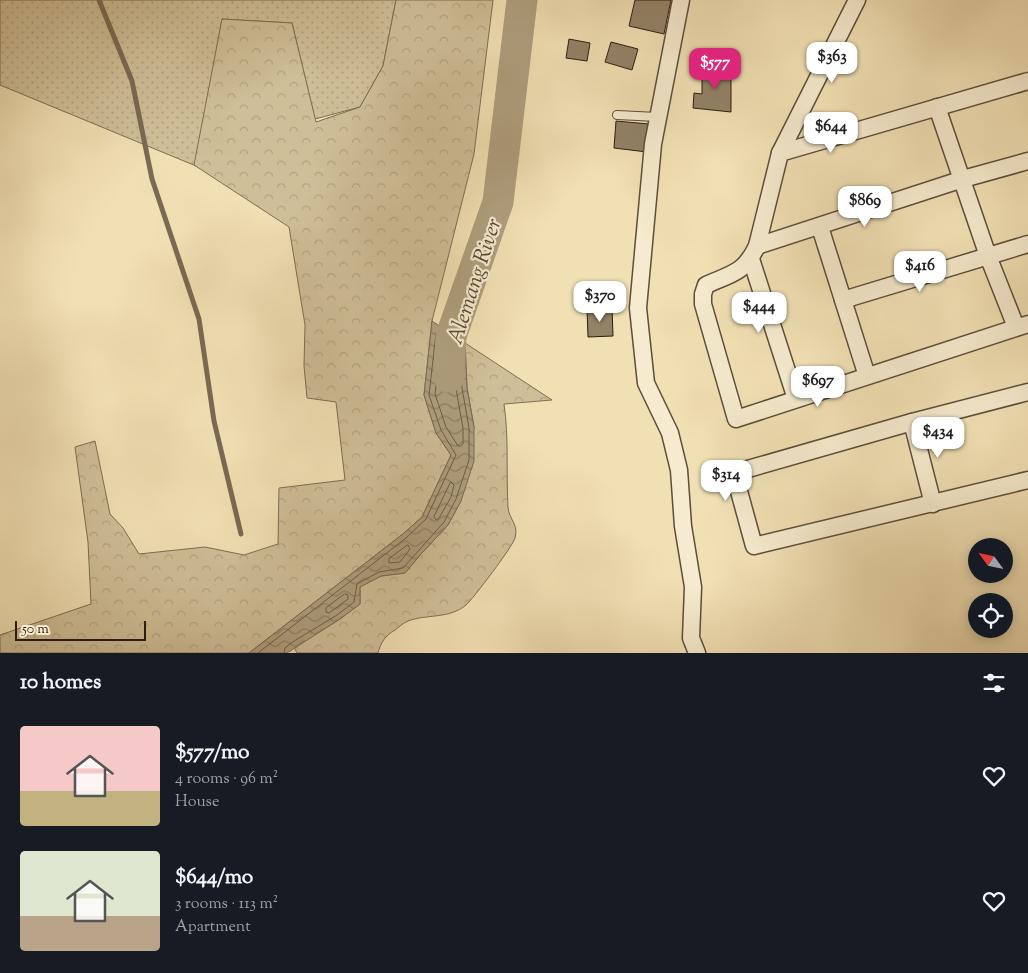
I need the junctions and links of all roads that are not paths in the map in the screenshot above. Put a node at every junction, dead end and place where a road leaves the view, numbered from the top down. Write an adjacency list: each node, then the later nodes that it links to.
1 (681, 0): 6 (street)
2 (856, 0): 7 (street)
3 (1028, 81): 4 (street)
4 (937, 107): 7 (street); 9 (street)
5 (617, 115): 6 (lane)
6 (658, 118): 22 (street)
7 (780, 153): 12 (street)
8 (1028, 161): 9 (street)
9 (963, 179): 10 (street); 13 (street)
10 (820, 227): 12 (street); 14 (street)
11 (1028, 244): 13 (street)
12 (754, 253): 18 (street); 18 (street)
13 (988, 256): 14 (street); 15 (street)
14 (843, 300): 16 (street)
15 (1022, 326): 16 (street)
16 (867, 376): 18 (street)
17 (1028, 392): 19 (street)
18 (796, 399)
19 (912, 422): 21 (street); 21 (street)
20 (1028, 480): 21 (street)
21 (933, 504)
22 (697, 653)

